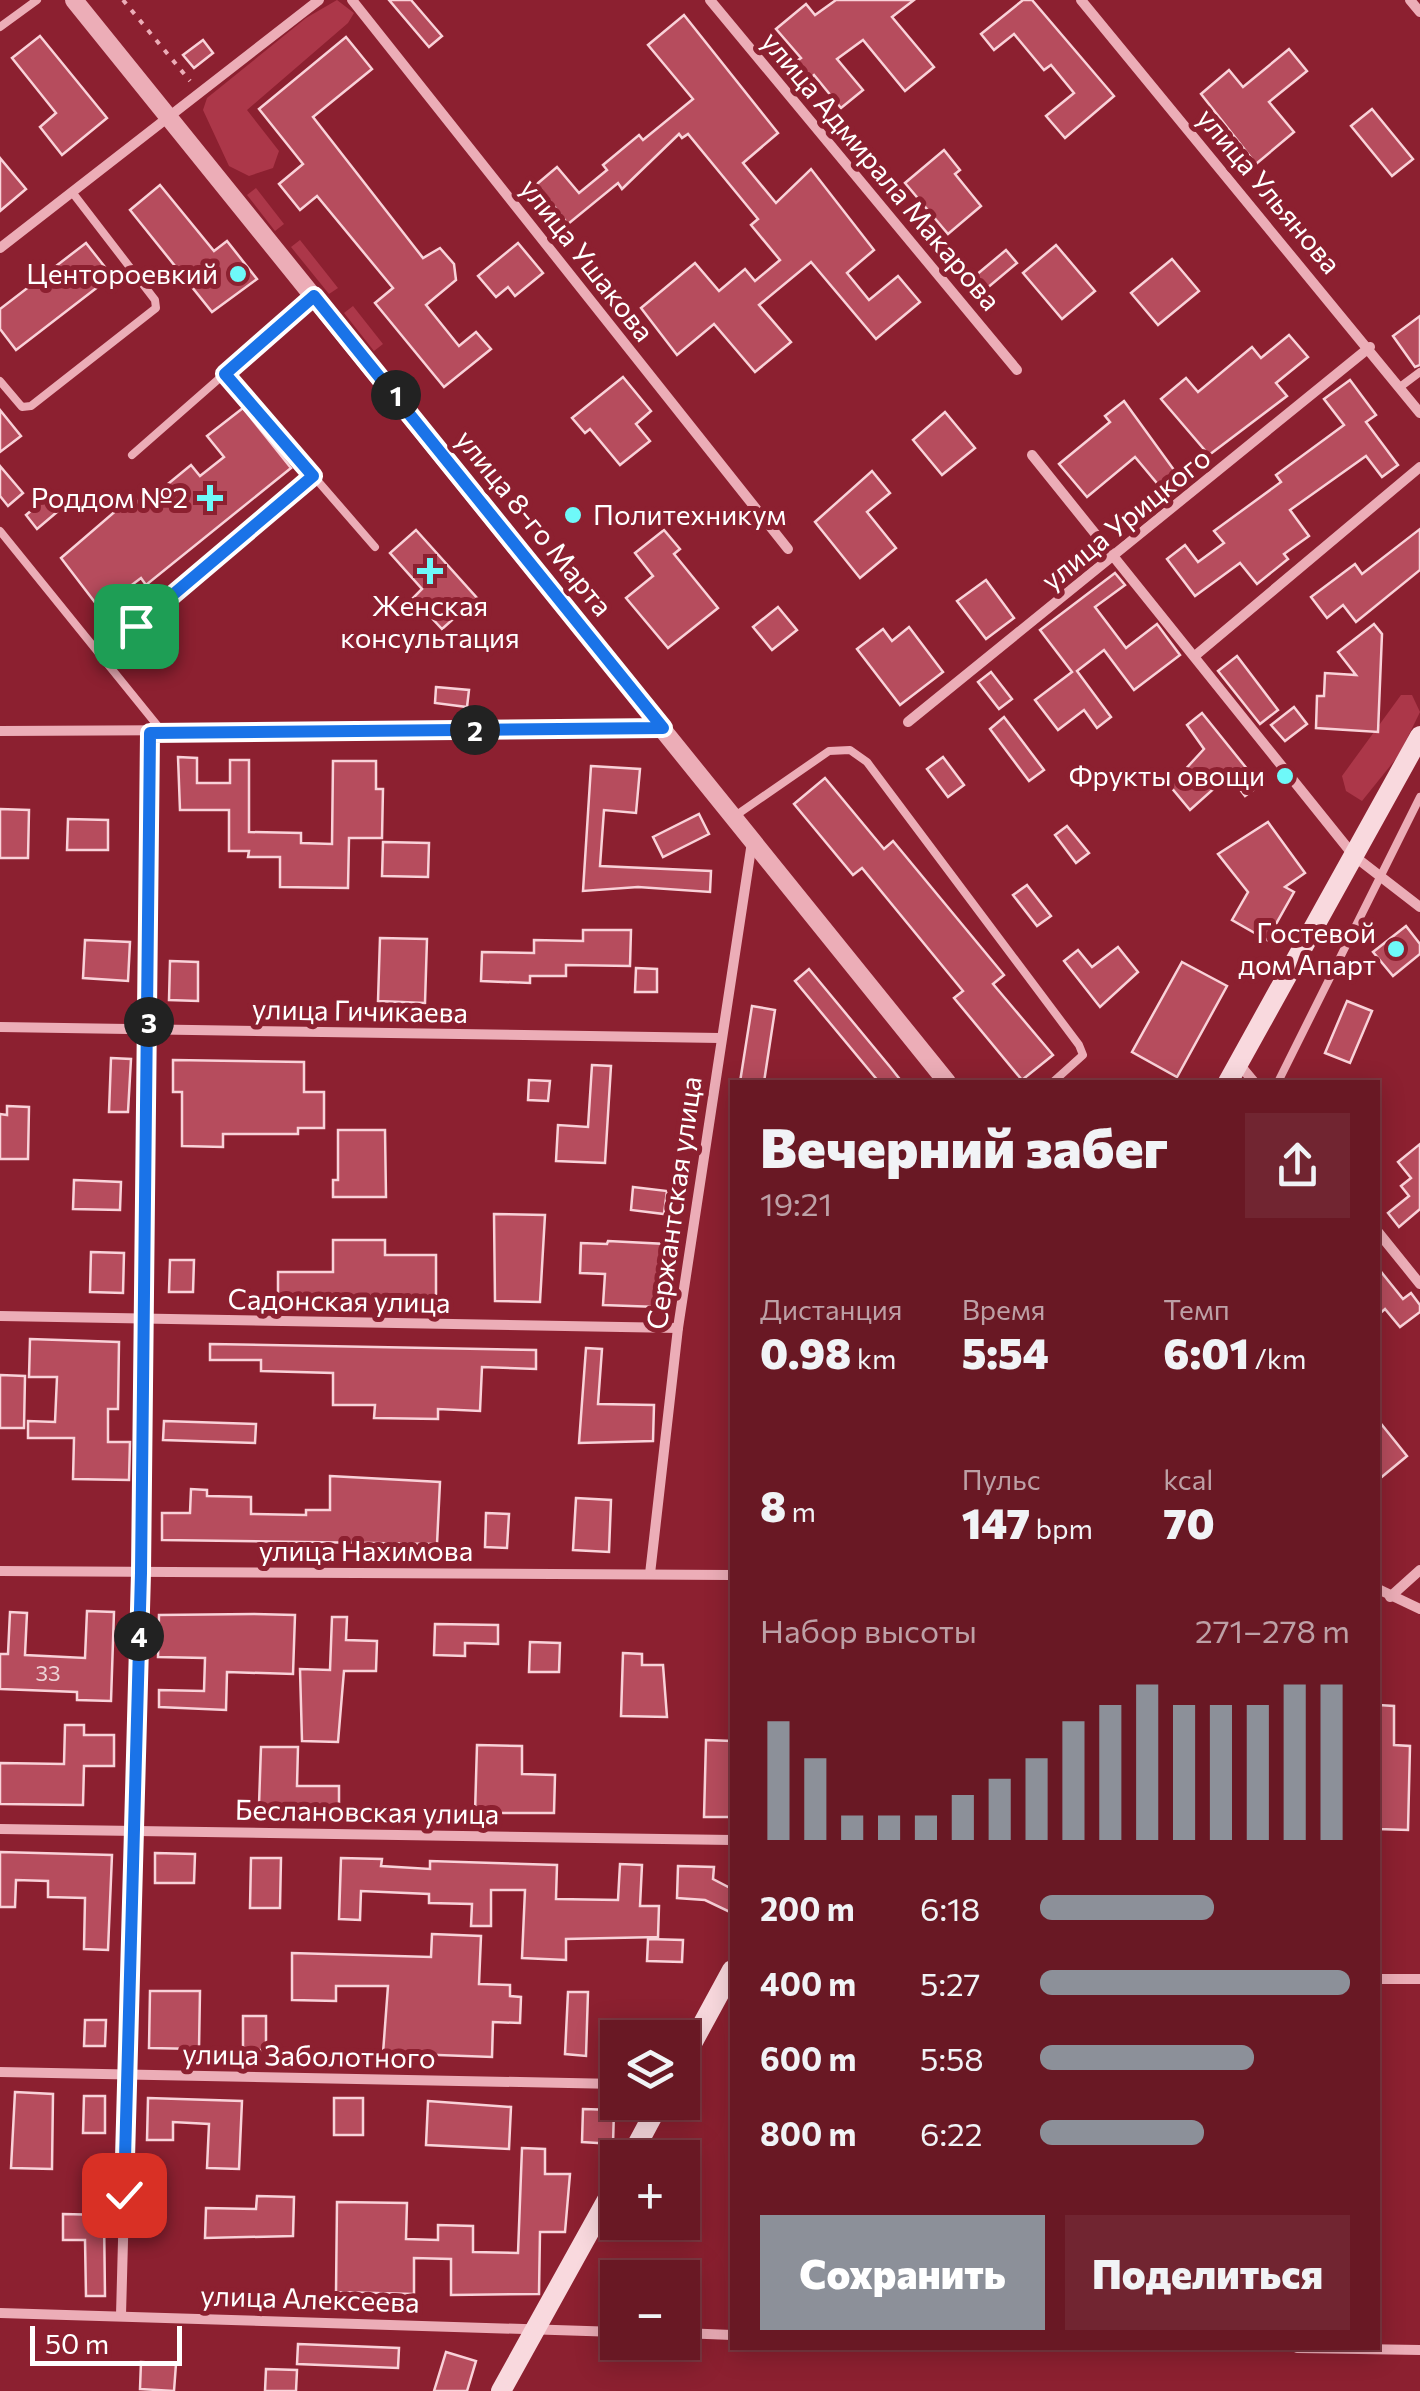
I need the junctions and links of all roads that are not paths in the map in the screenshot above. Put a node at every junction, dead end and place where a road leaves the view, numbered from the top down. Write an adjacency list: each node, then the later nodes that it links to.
1 (37, 0): 9 (lane)
2 (74, 0): 10 (street, улица 8-го Марта)
3 (319, 0): 10 (street)
4 (352, 0): 27 (street, улица Ушакова)
5 (710, 0): 15 (street, улица Адмирала Макарова)
6 (1080, 0): 14 (street, улица Ульянова)
7 (1410, 0): 8 (street)
8 (1420, 12)
9 (0, 27)
10 (168, 117): 11 (street); 13 (street, улица 8-го Марта)
11 (72, 192): 12 (street); 18 (lane)
12 (0, 248)
13 (314, 296): 17 (lane); 32 (street, улица 8-го Марта)
14 (1370, 347): 19 (street, улица Ульянова); 28 (street, улица Урицкого)
15 (1017, 370)
16 (1420, 372): 19 (lane)
17 (225, 374): 21 (lane); 24 (lane)
18 (0, 381)
19 (1400, 387): 20 (street, улица Ульянова)
20 (1420, 413)
21 (132, 455)
22 (1032, 455): 28 (street)
23 (1420, 467): 30 (street)
24 (313, 476): 26 (lane); 29 (lane)
25 (0, 532): 35 (lane)
26 (375, 547)
27 (788, 549)
28 (1116, 558): 30 (street); 31 (street, улица Урицкого)
29 (136, 626)
30 (1196, 654): 40 (street)
31 (908, 722)
32 (663, 728): 35 (street); 38 (street, улица 8-го Марта)
33 (0, 732): 34 (street)
34 (150, 733): 35 (street); 44 (street)
35 (162, 733)
36 (1420, 736): 40 (main road)
37 (1420, 797): 41 (lane)
38 (735, 816): 39 (street, улица 8-го Марта); 48 (lane)
39 (752, 840): 45 (street, Сержантская улица); 47 (street, улица 8-го Марта)
40 (1354, 856): 41 (street); 46 (main road)
41 (1378, 874): 42 (street); 49 (lane)
42 (1420, 907)
43 (0, 1027): 44 (street, улица Гичикаева)
44 (149, 1030): 45 (street, улица Гичикаева); 53 (street)
45 (720, 1038): 54 (street, Сержантская улица)
46 (1234, 1073)
47 (945, 1080)
48 (1055, 1080)
49 (1279, 1080)
50 (1380, 1234): 51 (street)
51 (1420, 1284)
52 (0, 1316): 53 (street, Садонская улица)
53 (144, 1321): 54 (street, Садонская улица); 57 (street)
54 (678, 1328): 58 (street, Сержантская улица)
55 (1420, 1570): 61 (street)
56 (0, 1571): 57 (street, улица Нахимова)
57 (141, 1573): 58 (street, улица Нахимова); 64 (street)
58 (650, 1574): 59 (street, улица Нахимова)
59 (730, 1575)
60 (1380, 1591): 61 (street)
61 (1390, 1597): 62 (street)
62 (1420, 1608)
63 (0, 1829): 64 (street, Беслановская улица)
64 (133, 1830): 65 (street, Беслановская улица); 71 (street)
65 (730, 1840)
66 (730, 1974): 69 (main road)
67 (1380, 1978): 68 (street)
68 (1420, 1979)
69 (700, 2029)
70 (0, 2072): 71 (street, улица Заболотного)
71 (128, 2075): 72 (street, улица Заболотного); 75 (street)
72 (600, 2084)
73 (600, 2213): 76 (main road)
74 (0, 2313): 75 (street, улица Алексеева)
75 (121, 2315): 76 (street, улица Алексеева)
76 (535, 2330): 77 (street, улица Алексеева); 82 (main road)
77 (600, 2332)
78 (700, 2334): 79 (street)
79 (730, 2334)
80 (1380, 2349): 81 (street)
81 (1420, 2350)
82 (502, 2391)

